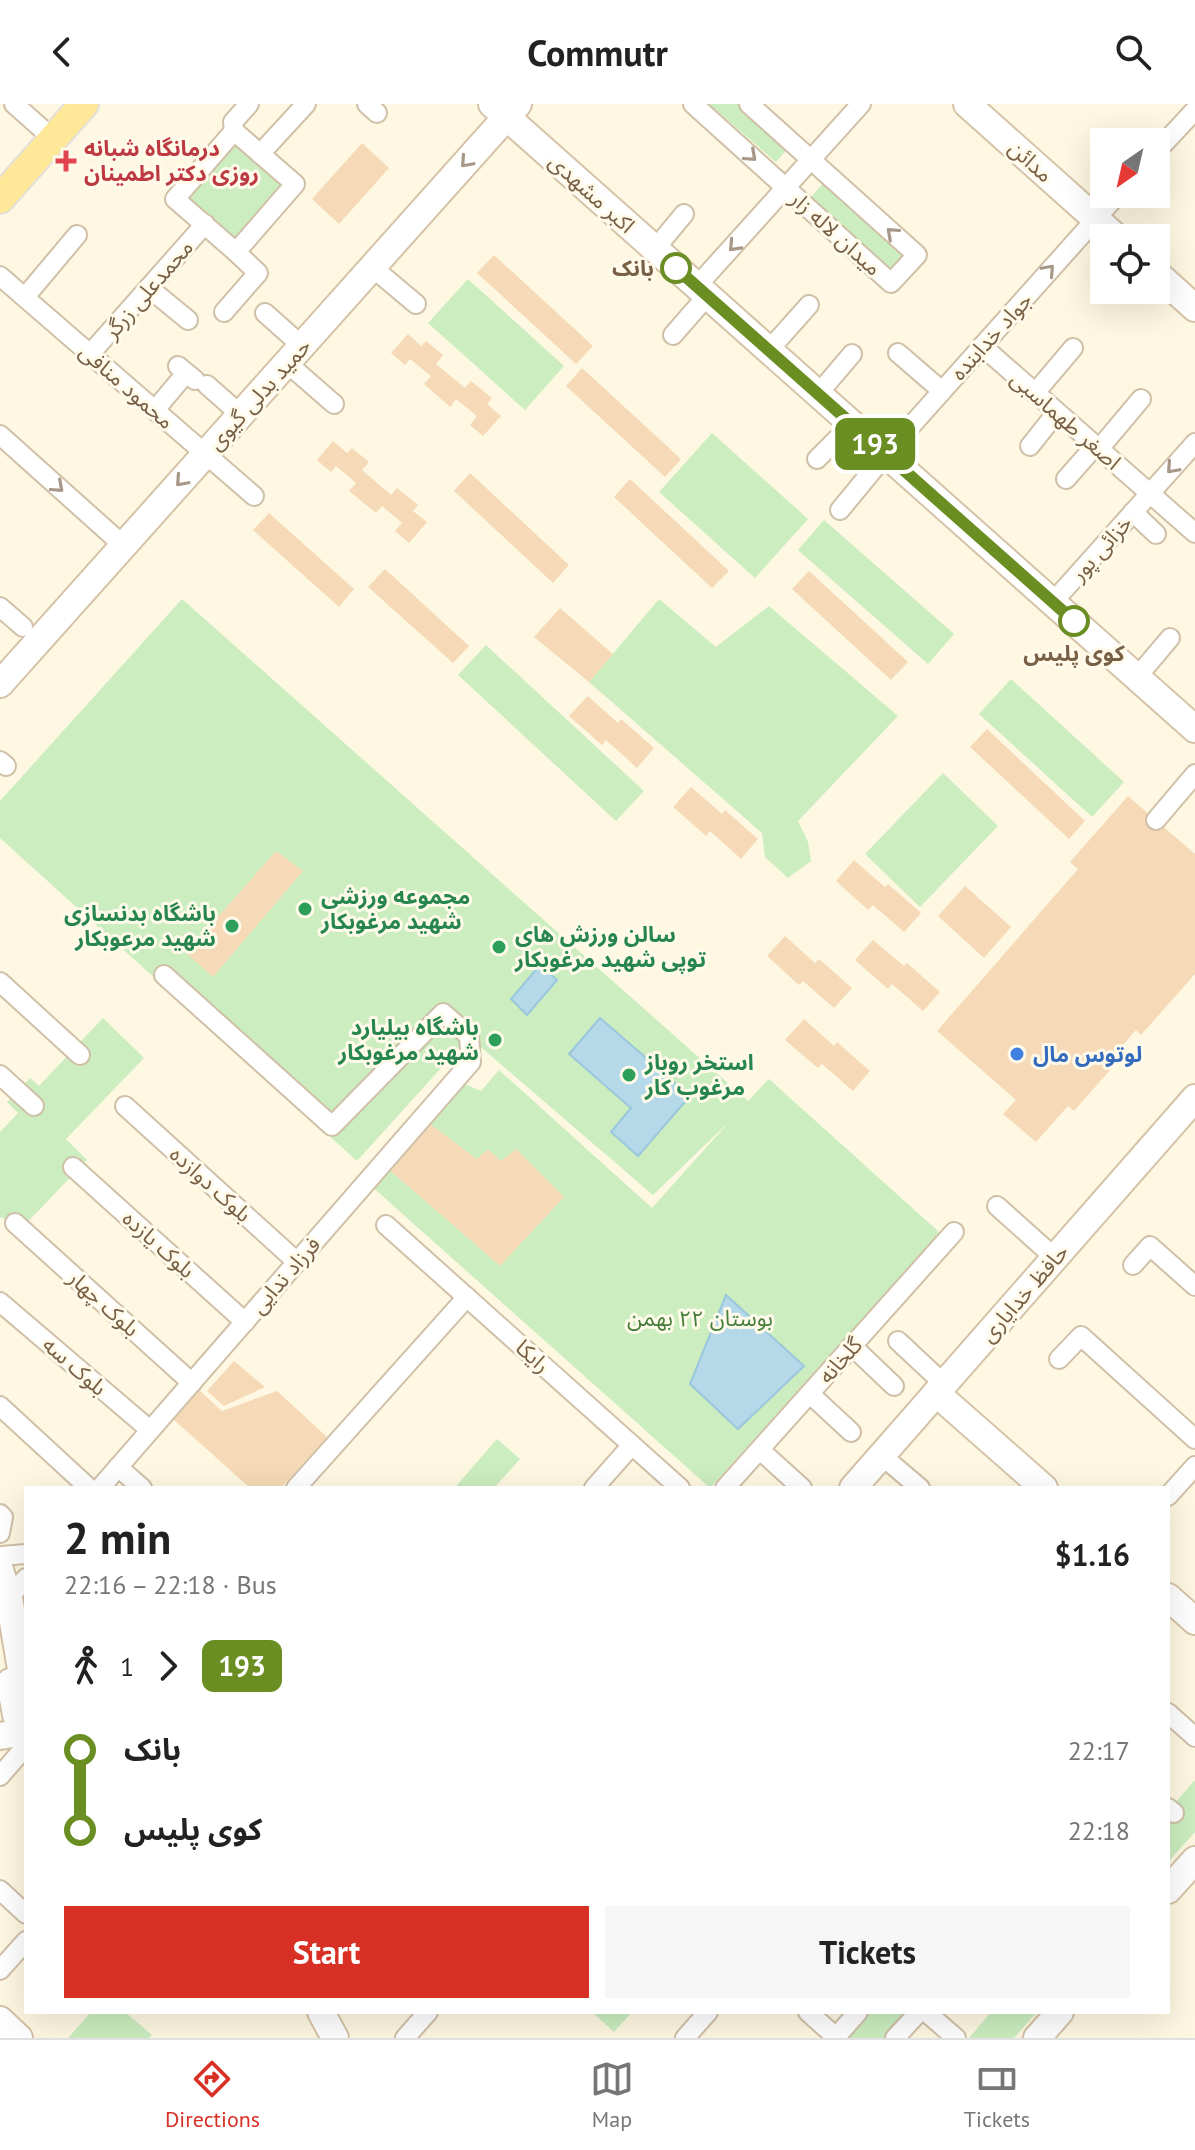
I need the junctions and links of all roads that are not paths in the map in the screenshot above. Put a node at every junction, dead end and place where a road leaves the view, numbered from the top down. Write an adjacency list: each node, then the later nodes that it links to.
1 (14, 104): 12 (street)
2 (62, 104): 12 (main road)
3 (84, 104): 19 (main road)
4 (249, 104): 13 (street)
5 (306, 104): 15 (street)
6 (693, 104): 18 (street, میدان لاله زار, one-way to 18)
7 (749, 104): 16 (street, میدان لاله زار)
8 (861, 104): 16 (street)
9 (967, 104): 22 (street, مدائن)
10 (505, 108): 26 (street, اکبر مشهدی); 28 (street, حمید بدلی گیوی, one-way to 28)
11 (1195, 110): 14 (street)
12 (41, 128): 17 (main road)
13 (234, 131): 15 (street); 23 (street, محمدعلی زرگر)
14 (1170, 137)
15 (260, 154): 27 (street)
16 (811, 160): 18 (street); 18 (street, میدان لاله زار, one-way to 16)
17 (0, 173)
18 (787, 189): 32 (street, one-way to 32)
19 (0, 199)
20 (1105, 208): 22 (street, جواد خدابنده)
21 (684, 214): 26 (street)
22 (1095, 219): 24 (street, مدائن); 41 (street, جواد خدابنده, one-way to 22)
23 (205, 224): 27 (street, محمدعلی زرگر); 31 (street, محمدعلی زرگر)
24 (1101, 224)
25 (77, 235): 33 (street)
26 (655, 249): 32 (street, اکبر مشهدی)
27 (236, 252): 37 (street, محمدعلی زرگر)
28 (372, 267): 34 (street); 47 (street, حمید بدلی گیوی)
29 (0, 276): 33 (street, محمود منافی)
30 (1170, 286): 36 (street)
31 (149, 288): 39 (street); 45 (street, محمدعلی زرگر)
32 (702, 291): 40 (street); 43 (street, اکبر مشهدی)
33 (25, 297): 45 (street, محمود منافی)
34 (416, 304)
35 (809, 305): 43 (street)
36 (1195, 308)
37 (224, 312)
38 (265, 313): 47 (street)
39 (188, 320)
40 (673, 335)
41 (982, 346): 48 (street, جواد خدابنده); 49 (street, اصغر طهماسبی)
42 (1073, 348): 49 (street)
43 (769, 350): 50 (street, اکبر مشهدی)
44 (898, 353): 48 (street)
45 (90, 354): 53 (street, محمود منافی)
46 (852, 354): 50 (street)
47 (294, 355): 52 (street); 55 (street, حمید بدلی گیوی)
48 (942, 391): 62 (street, جواد خدابنده)
49 (1035, 393): 54 (street, اصغر طهماسبی)
50 (818, 394): 56 (street, اکبر مشهدی)
51 (1141, 399): 60 (street)
52 (334, 404)
53 (155, 410): 55 (street); 61 (street, محمود منافی)
54 (1057, 412): 59 (street); 60 (street, اصغر طهماسبی)
55 (241, 415): 61 (street, حمید بدلی گیوی)
56 (852, 424): 62 (street, اکبر مشهدی); 63 (street)
57 (0, 435): 71 (street, one-way to 71)
58 (1195, 443): 65 (street, خزائی پور, one-way to 65)
59 (1030, 446)
60 (1097, 447): 64 (street); 65 (street, اصغر طهماسبی)
61 (206, 454): 66 (street, محمود منافی); 71 (street, حمید بدلی گیوی, one-way to 71)
62 (886, 454): 67 (street, جواد خدابنده); 72 (street, اکبر مشهدی)
63 (817, 459)
64 (1066, 479)
65 (1150, 494): 68 (street, خزائی پور); 69 (street, اصغر طهماسبی)
66 (254, 496)
67 (840, 510)
68 (1133, 512): 70 (street); 72 (street, خزائی پور)
69 (1195, 533)
70 (1156, 534)
71 (124, 546): 77 (street, حمید بدلی گیوی)
72 (1053, 602): 76 (street, اکبر مشهدی)
73 (0, 607): 74 (street)
74 (23, 627)
75 (1170, 638): 76 (street)
76 (1137, 677): 78 (street, اکبر مشهدی)
77 (0, 684)
78 (1195, 729)
79 (1195, 774): 80 (street)
80 (1156, 820)
81 (164, 975): 94 (street, فرزاد ندایی)
82 (0, 982): 83 (street)
83 (80, 1055)
84 (0, 1075): 85 (street)
85 (34, 1106)
86 (125, 1106): 94 (street, بلوک دوازده)
87 (1193, 1106): 93 (street, حافظ خدایاری)
88 (73, 1167): 99 (street, بلوک یازده)
89 (997, 1206): 93 (street)
90 (15, 1223): 103 (street, بلوک چهار)
91 (386, 1225): 97 (street, رایکا)
92 (954, 1232): 101 (street, گلخانه)
93 (1055, 1258): 105 (street, حافظ خدایاری)
94 (297, 1262): 99 (street, فرزاد ندایی)
95 (1133, 1265): 96 (street)
96 (1195, 1286)
97 (467, 1297): 111 (street, رایکا); 119 (street)
98 (0, 1302): 109 (street, بلوک سه)
99 (245, 1322): 103 (street, فرزاد ندایی)
100 (898, 1341): 105 (street)
101 (852, 1346): 104 (street); 106 (street, گلخانه)
102 (1059, 1359): 108 (street)
103 (192, 1383): 109 (street, فرزاد ندایی)
104 (894, 1386)
105 (940, 1388): 113 (street, حافظ خدایاری); 126 (street)
106 (810, 1394): 110 (street); 112 (street, گلخانه)
107 (0, 1406): 116 (street)
108 (1191, 1428)
109 (150, 1430): 115 (street, فرزاد ندایی)
110 (851, 1432)
111 (632, 1445): 120 (street); 121 (street, رایکا)
112 (760, 1450): 122 (street, گلخانه); 123 (street)
113 (881, 1455): 124 (street, حافظ خدایاری); 125 (street)
114 (1195, 1466): 127 (street)
115 (118, 1467): 117 (street, فرزاد ندایی); 118 (street)
116 (87, 1486)
117 (102, 1486)
118 (140, 1486)
119 (298, 1486)
120 (596, 1486)
121 (678, 1486)
122 (727, 1486)
123 (800, 1486)
124 (855, 1486)
125 (918, 1486)
126 (1042, 1486)
127 (1170, 1494)
128 (24, 1557): 129 (street)
129 (11, 1577): 133 (street)
130 (1170, 1599): 131 (street)
131 (1195, 1621)
132 (0, 1631): 135 (street)
133 (24, 1683)
134 (1172, 1725): 138 (street)
135 (24, 1727)
136 (0, 1736): 137 (street)
137 (24, 1737)
138 (1195, 1737)
139 (24, 1748): 140 (street)
140 (0, 1776)
141 (1195, 1860): 142 (street)
142 (1170, 1888)
143 (0, 1890): 144 (street)
144 (24, 1912)
145 (24, 1943): 146 (street)
146 (0, 1970)
147 (322, 2014): 157 (street)
148 (426, 2014): 158 (street)
149 (810, 2014): 160 (street)
150 (856, 2014): 160 (street)
151 (917, 2014): 161 (street)
152 (928, 2014): 162 (street)
153 (1058, 2014): 163 (street)
154 (0, 2020): 156 (street)
155 (697, 2025): 159 (street)
156 (19, 2038)
157 (335, 2038)
158 (405, 2038)
159 (712, 2038)
160 (836, 2038)
161 (895, 2038)
162 (956, 2038)
163 (1037, 2038)

